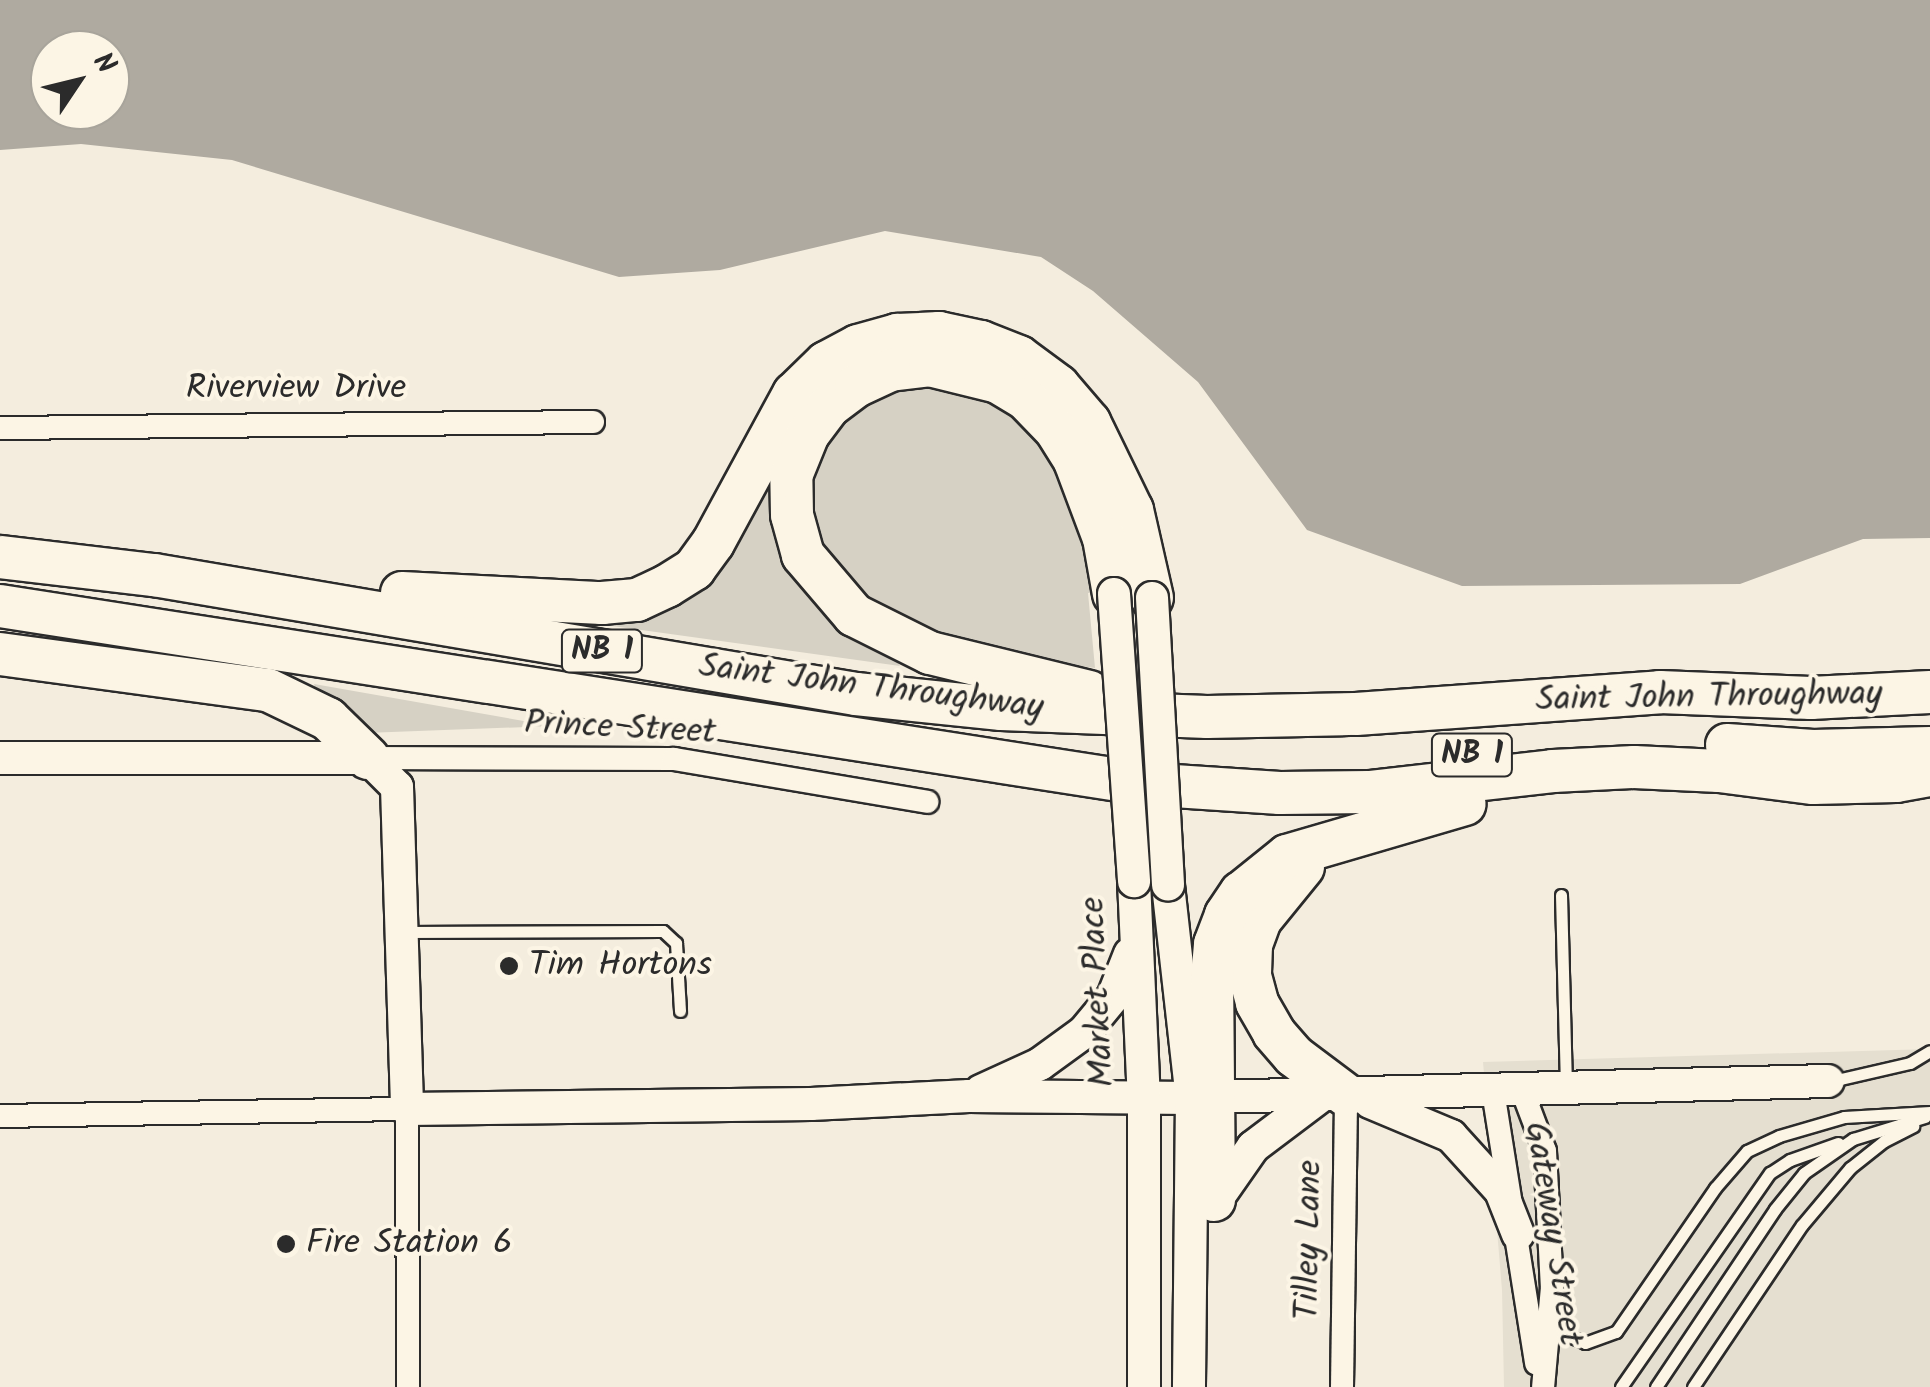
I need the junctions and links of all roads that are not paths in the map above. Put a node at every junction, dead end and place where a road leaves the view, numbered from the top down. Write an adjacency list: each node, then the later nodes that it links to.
1 (593, 422): 2 (street, Riverview Drive)
2 (0, 428)
3 (0, 557): 4 (highway, Saint John Throughway / NB 1)
4 (154, 576): 5 (highway); 9 (highway, Saint John Throughway / NB 1)
5 (1133, 596): 9 (highway); 20 (street, Market Place, bridge); 29 (street, bridge)
6 (0, 606): 13 (highway, Saint John Throughway / NB 1)
7 (0, 654): 12 (highway)
8 (1930, 692): 9 (highway, Saint John Throughway / NB 1)
9 (1207, 717)
10 (1930, 748): 13 (highway, Saint John Throughway / NB 1)
11 (0, 758): 12 (street)
12 (368, 758): 16 (street, Prince Street); 19 (street)
13 (1012, 765): 15 (highway, Saint John Throughway / NB 1)
14 (1930, 775): 15 (highway, Saint John Throughway / NB 1)
15 (1813, 783): 17 (highway)
16 (927, 802)
17 (1335, 841): 26 (highway); 29 (highway)
18 (1561, 894): 24 (lane)
19 (402, 932): 21 (lane); 30 (street)
20 (1136, 936): 27 (street); 28 (street, Market Place)
21 (680, 1011)
22 (1930, 1051): 23 (lane)
23 (1828, 1082): 24 (street)
24 (1566, 1089): 25 (street)
25 (1508, 1091): 26 (street); 35 (street, Gateway Street); 36 (street, Gateway Street)
26 (1334, 1095): 29 (street); 34 (street); 35 (street); 40 (street, Tilley Lane)
27 (969, 1096): 28 (street); 30 (street)
28 (1144, 1098): 29 (street); 38 (street, Market Place)
29 (1203, 1098): 34 (highway); 39 (street)
30 (408, 1109): 32 (street); 37 (street)
31 (1930, 1115): 33 (lane); 36 (lane); 44 (lane)
32 (0, 1116)
33 (1853, 1139): 42 (lane); 43 (lane)
34 (1214, 1200): 39 (street)
35 (1518, 1234): 41 (street, Gateway Street)
36 (1552, 1287): 41 (street, Gateway Street)
37 (408, 1387)
38 (1144, 1387)
39 (1190, 1387)
40 (1342, 1387)
41 (1542, 1387)
42 (1621, 1387)
43 (1656, 1387)
44 (1693, 1387)

